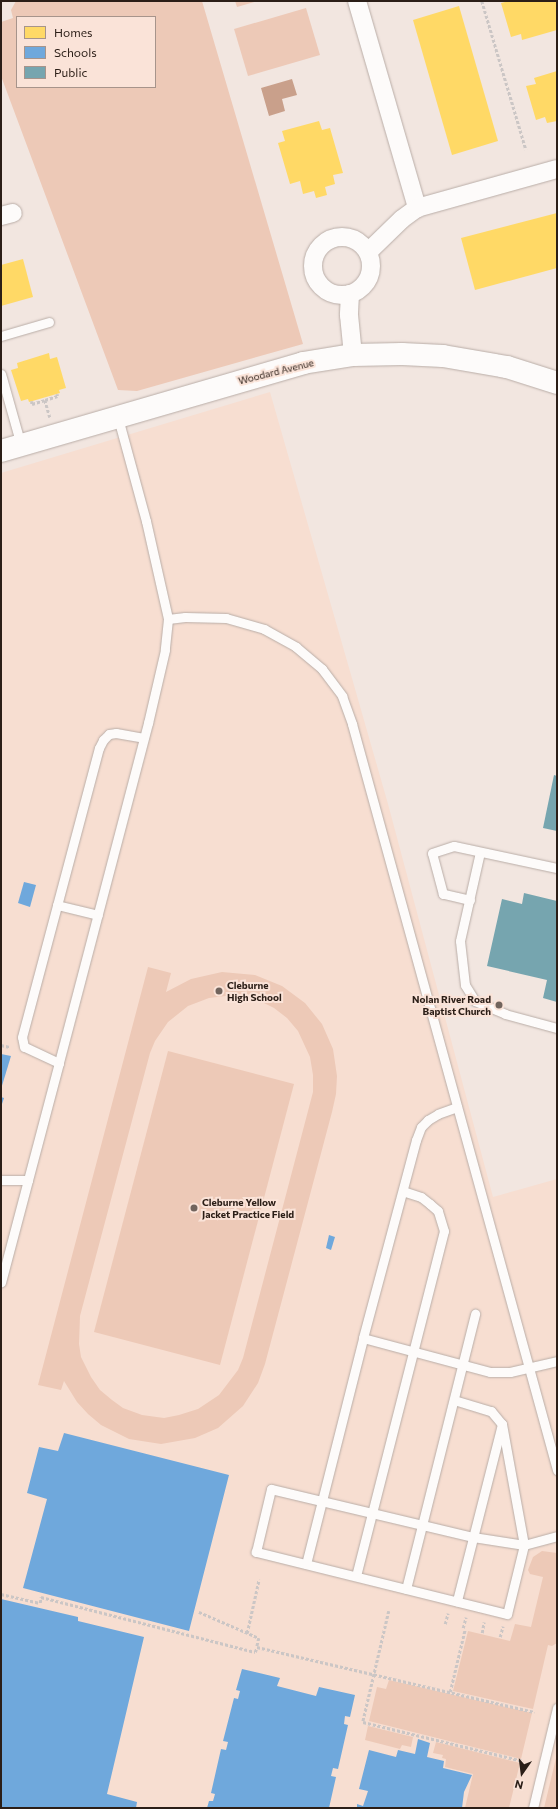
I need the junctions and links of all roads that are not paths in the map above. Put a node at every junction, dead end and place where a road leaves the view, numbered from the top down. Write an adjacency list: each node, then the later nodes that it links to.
1 (357, 1): 3 (street)
2 (557, 169): 3 (street)
3 (417, 208): 4 (street)
4 (368, 252): 5 (street); 5 (street)
5 (350, 294): 8 (street)
6 (49, 322): 7 (lane)
7 (1, 336)
8 (353, 356): 10 (street, Woodard Avenue); 11 (street, Woodard Avenue)
9 (1, 374): 12 (lane)
10 (557, 383)
11 (118, 418): 12 (street, Woodard Avenue); 14 (lane)
12 (22, 445): 13 (street, Woodard Avenue)
13 (1, 451)
14 (168, 619): 15 (lane); 23 (lane)
15 (144, 738): 19 (lane); 20 (lane)
16 (480, 852): 17 (lane); 18 (lane); 18 (lane)
17 (557, 868)
18 (470, 900): 21 (lane)
19 (57, 905): 20 (lane); 22 (lane)
20 (98, 915): 22 (lane)
21 (557, 1028)
22 (59, 1063): 25 (lane)
23 (457, 1107): 26 (lane); 33 (lane)
24 (1, 1180): 25 (lane)
25 (28, 1180): 27 (lane)
26 (403, 1191): 29 (lane); 30 (lane)
27 (1, 1282)
28 (475, 1314): 32 (lane)
29 (363, 1338): 30 (lane); 38 (lane)
30 (414, 1351): 32 (lane); 39 (lane)
31 (557, 1360): 33 (lane)
32 (463, 1364): 33 (lane); 34 (lane)
33 (529, 1368): 36 (lane)
34 (454, 1400): 35 (lane); 40 (lane)
35 (502, 1424): 42 (lane); 43 (lane)
36 (555, 1454): 37 (lane)
37 (557, 1470)
38 (321, 1501): 39 (lane); 44 (lane); 44 (lane)
39 (372, 1512): 40 (lane); 45 (lane)
40 (422, 1525): 42 (lane); 46 (lane)
41 (557, 1536): 43 (lane)
42 (473, 1537): 43 (lane); 47 (lane)
43 (524, 1545): 47 (lane)
44 (306, 1564): 45 (lane)
45 (356, 1576): 46 (lane)
46 (406, 1589): 47 (lane)
47 (457, 1601)
48 (557, 1708): 49 (lane)
49 (533, 1808)

